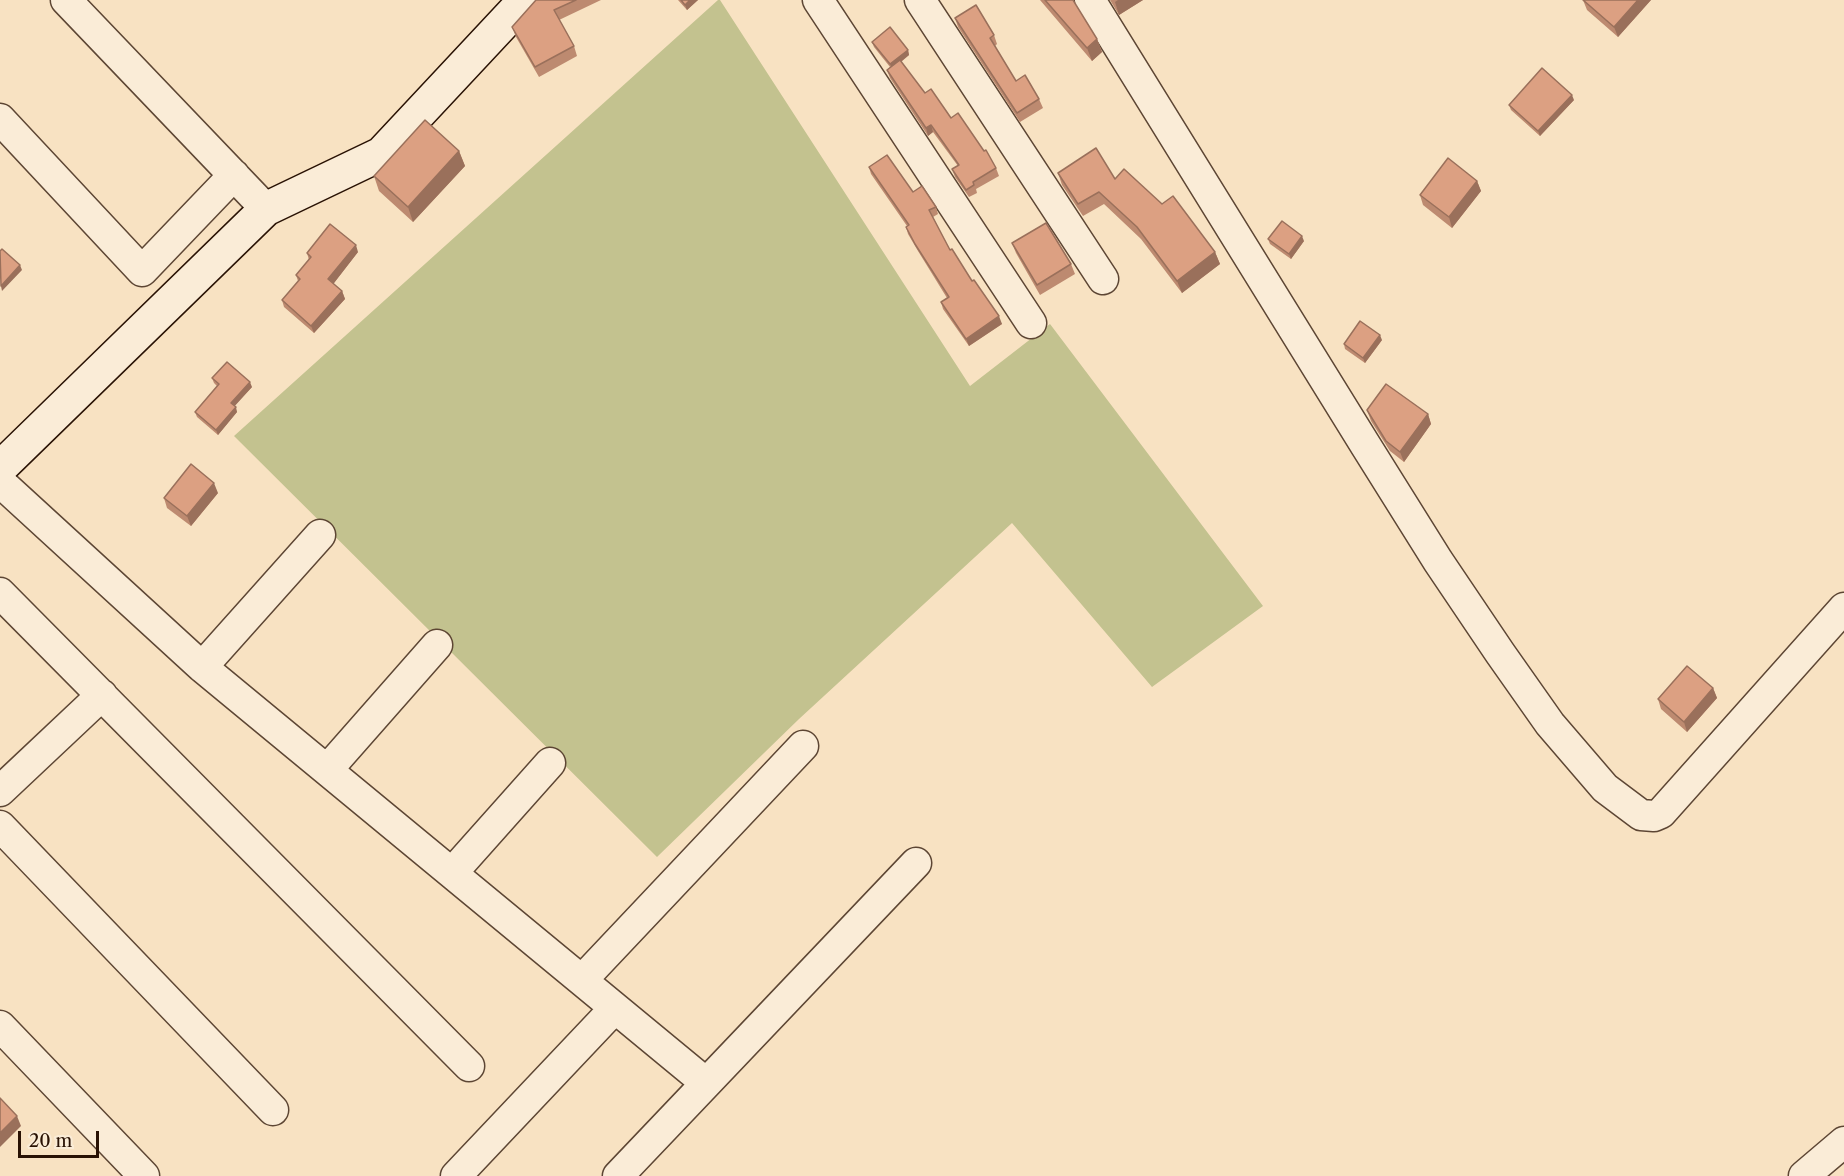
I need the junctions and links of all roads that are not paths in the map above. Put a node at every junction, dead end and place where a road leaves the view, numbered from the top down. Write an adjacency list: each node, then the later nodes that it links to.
1 (66, 0): 7 (street)
2 (525, 0): 8 (street)
3 (818, 0): 10 (street)
4 (920, 0): 9 (street)
5 (1090, 0): 15 (street)
6 (0, 119): 7 (street)
7 (234, 176): 8 (street)
8 (266, 209): 11 (street)
9 (1103, 279)
10 (1031, 323)
11 (0, 468)
12 (0, 482): 17 (street)
13 (320, 535): 17 (street)
14 (0, 593): 18 (street)
15 (1844, 608)
16 (437, 645): 21 (street)
17 (202, 667): 21 (street)
18 (102, 695): 22 (street); 29 (street)
19 (803, 746): 26 (street)
20 (550, 763): 25 (street)
21 (327, 770): 25 (street)
22 (0, 790)
23 (0, 826): 31 (street)
24 (916, 863): 30 (street)
25 (452, 873): 26 (street)
26 (582, 980): 27 (street)
27 (615, 1008): 30 (street); 34 (street)
28 (0, 1026): 33 (street)
29 (469, 1066)
30 (706, 1083): 35 (street)
31 (273, 1110)
32 (1844, 1142): 36 (street)
33 (144, 1176)
34 (456, 1176)
35 (618, 1176)
36 (1804, 1176)

